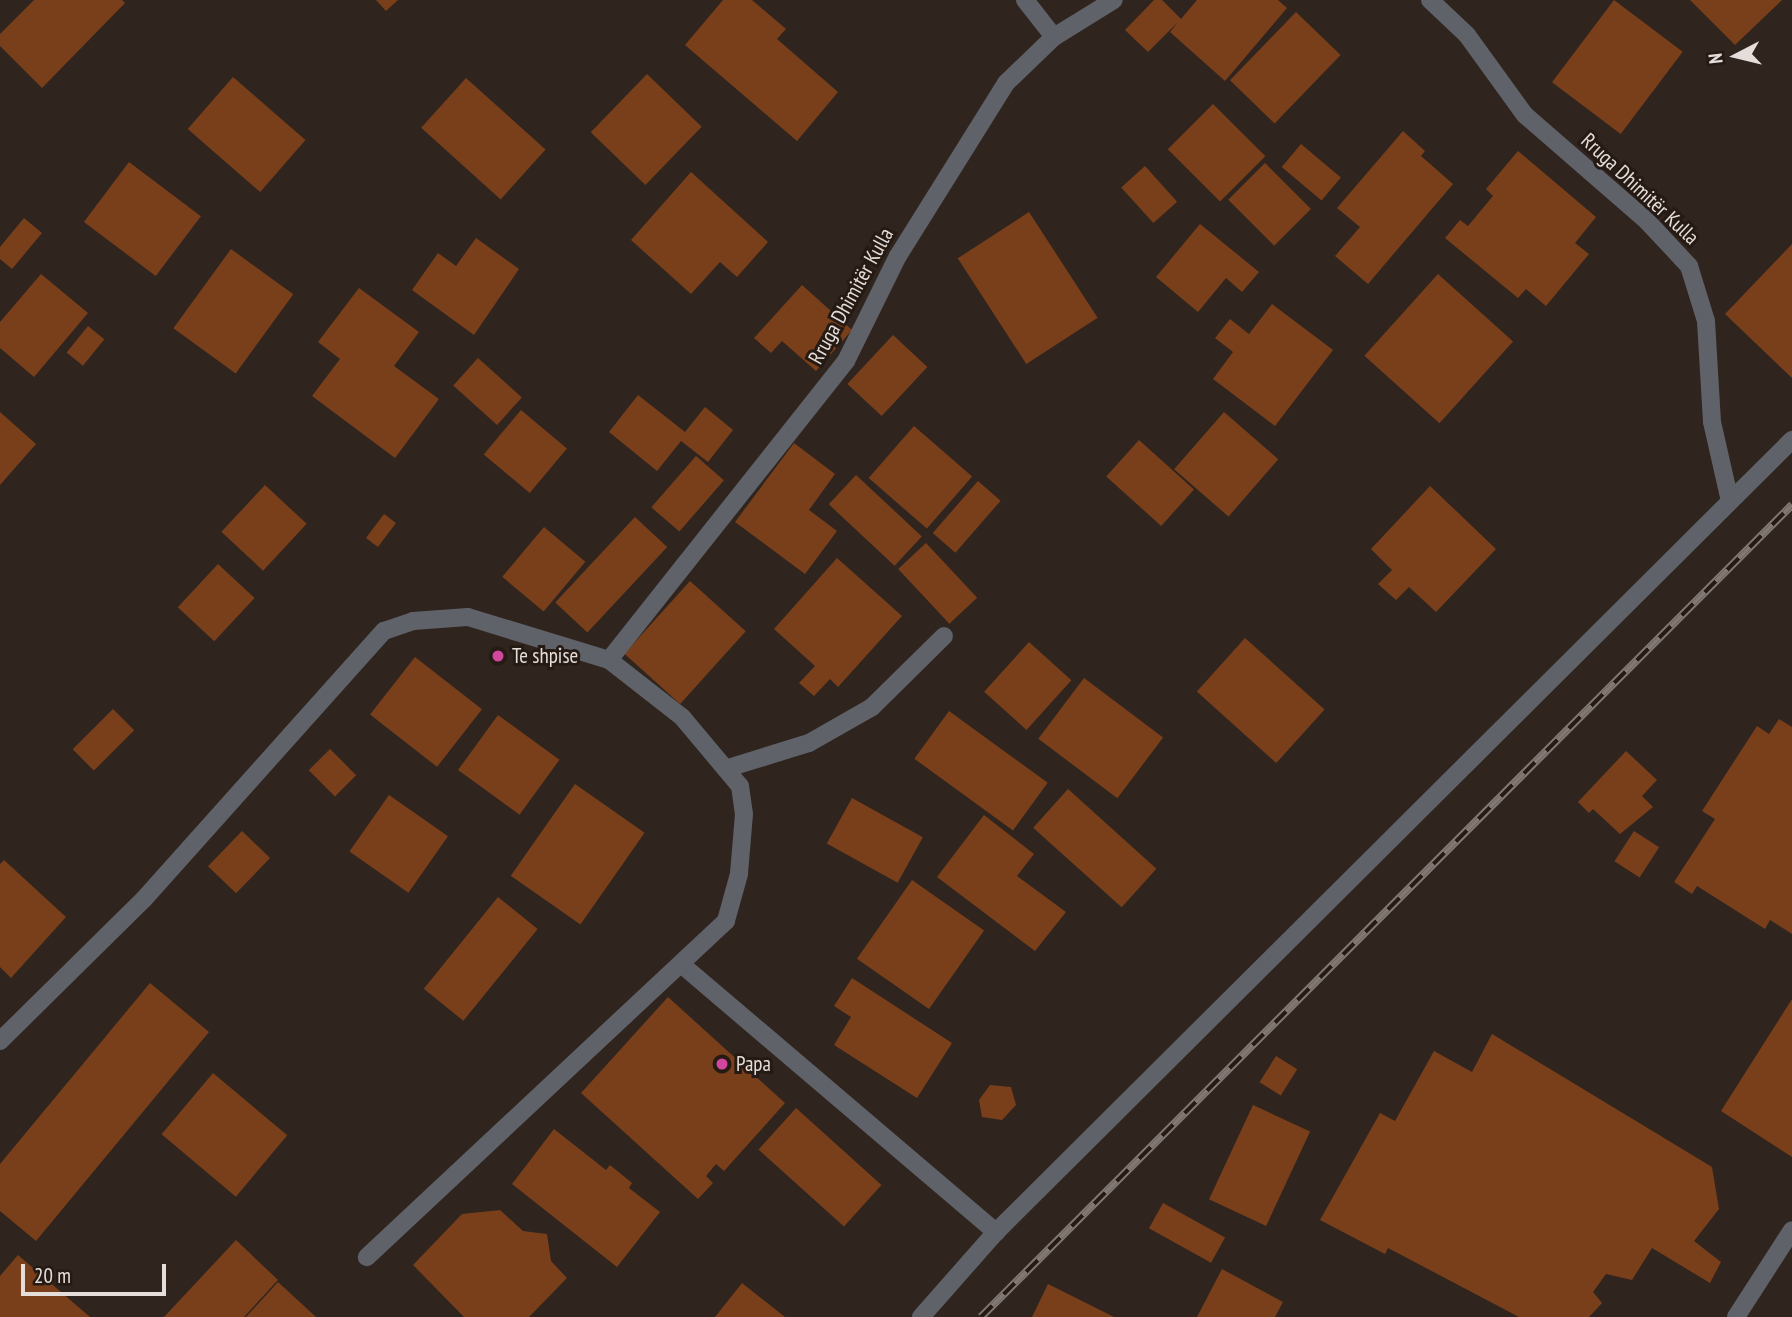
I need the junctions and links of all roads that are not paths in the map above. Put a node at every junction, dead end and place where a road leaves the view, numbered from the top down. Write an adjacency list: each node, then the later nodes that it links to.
1 (1025, 0): 4 (street)
2 (1114, 0): 4 (street, Rruga Dhimitër Kulla)
3 (1430, 0): 6 (street, Rruga Dhimitër Kulla)
4 (1054, 37): 8 (street, Rruga Dhimitër Kulla)
5 (1792, 440): 6 (street)
6 (1730, 501): 13 (street)
7 (944, 636): 9 (street)
8 (609, 660): 9 (street); 11 (street)
9 (728, 768): 10 (street)
10 (681, 964): 13 (street); 14 (street)
11 (0, 1041)
12 (1792, 1230): 16 (street)
13 (996, 1232): 15 (street)
14 (367, 1257)
15 (921, 1317)
16 (1736, 1317)

